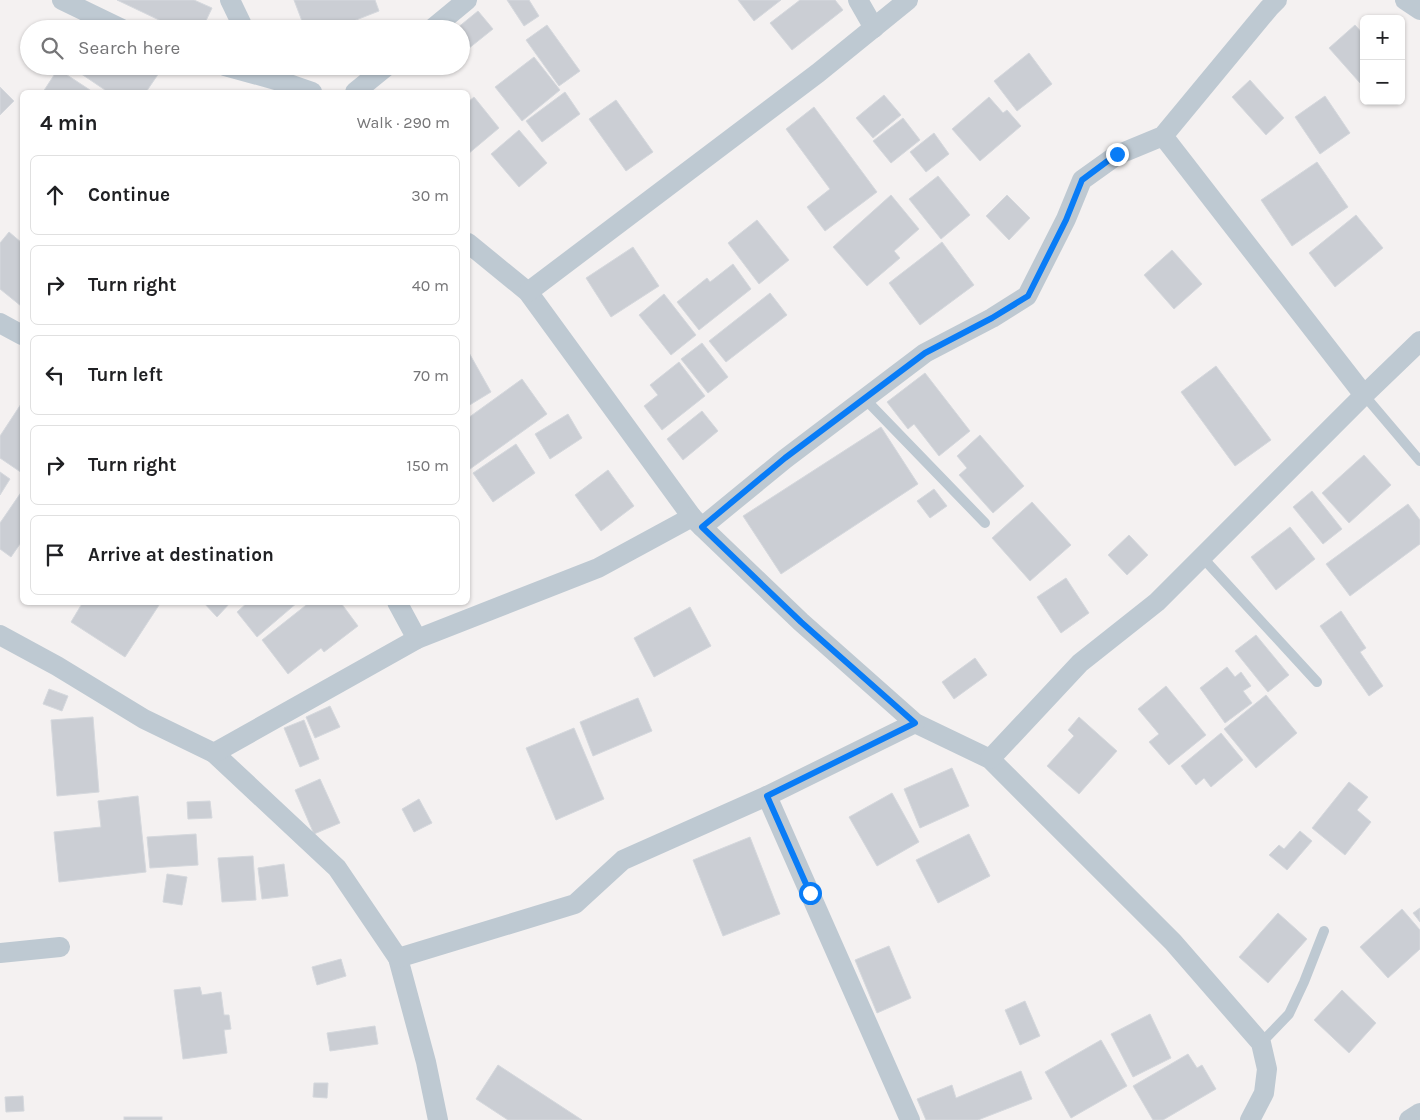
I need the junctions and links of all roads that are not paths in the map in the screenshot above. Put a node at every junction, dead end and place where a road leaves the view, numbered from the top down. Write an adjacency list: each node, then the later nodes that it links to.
1 (62, 0): 9 (street)
2 (230, 0): 10 (street)
3 (467, 0): 11 (street)
4 (858, 0): 12 (street)
5 (908, 0): 12 (street)
6 (1278, 0): 18 (street)
7 (1405, 0): 8 (street)
8 (1420, 10)
9 (103, 20)
10 (240, 20)
11 (443, 20)
12 (874, 28): 20 (street)
13 (255, 75): 15 (street)
14 (376, 75): 17 (street)
15 (271, 80): 16 (street)
16 (305, 90)
17 (357, 90)
18 (1163, 136): 24 (street); 25 (street)
19 (470, 245): 20 (street)
20 (528, 292): 27 (street)
21 (0, 323): 22 (street)
22 (20, 334)
23 (1420, 341): 24 (street)
24 (1364, 395): 26 (lane); 29 (street)
25 (866, 398): 27 (street); 28 (lane)
26 (1420, 461)
27 (697, 522): 32 (street); 34 (street)
28 (985, 523)
29 (1202, 557): 33 (lane); 36 (street)
30 (399, 605): 32 (street)
31 (0, 635): 35 (street)
32 (417, 639): 35 (street)
33 (1317, 682)
34 (915, 723): 36 (street); 37 (street)
35 (214, 753): 41 (street)
36 (990, 759): 42 (street)
37 (767, 796): 41 (street); 45 (street)
38 (1324, 931): 42 (lane)
39 (60, 946): 40 (street)
40 (0, 953)
41 (398, 958): 44 (street)
42 (1262, 1043): 46 (street)
43 (1420, 1113): 47 (street)
44 (438, 1120)
45 (910, 1120)
46 (1250, 1120)
47 (1409, 1120)

